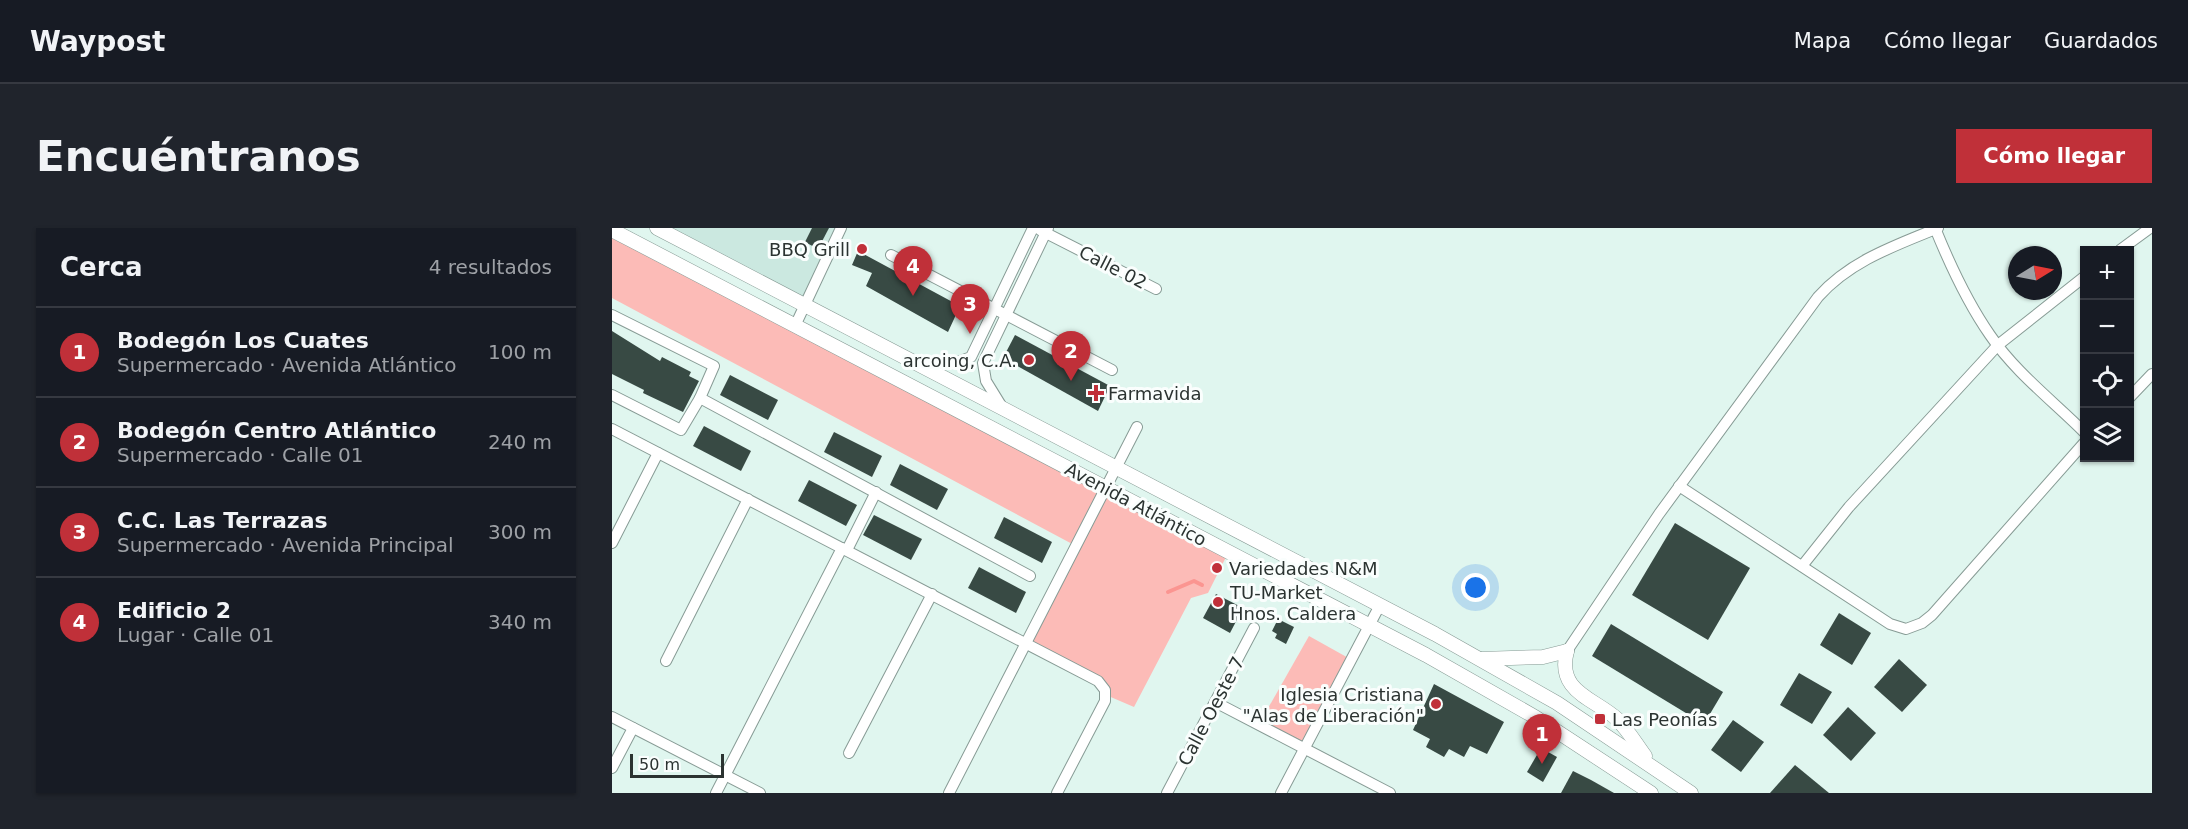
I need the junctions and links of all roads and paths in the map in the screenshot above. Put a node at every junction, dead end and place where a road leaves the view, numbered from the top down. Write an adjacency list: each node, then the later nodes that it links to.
1 (657, 228): 11 (main road, Avenida Atlántico)
2 (841, 228): 11 (street)
3 (1936, 228): 16 (street); 30 (street)
4 (2150, 228): 7 (street)
5 (1041, 229): 10 (street, Calle 02); 12 (street); 14 (street)
6 (612, 230): 15 (main road, Avenida Atlántico)
7 (2125, 246)
8 (891, 255): 12 (street)
9 (2080, 281): 16 (street)
10 (1156, 289)
11 (806, 304): 15 (street); 17 (main road, Avenida Atlántico)
12 (993, 309): 14 (street); 17 (street)
13 (612, 315): 22 (street)
14 (1005, 316): 18 (street); 23 (street)
15 (795, 326): 31 (main road, Avenida Atlántico)
16 (1998, 345): 25 (street); 36 (street)
17 (917, 362): 23 (main road, Avenida Atlántico)
18 (1112, 370)
19 (2152, 374): 20 (street)
20 (2134, 393)
21 (612, 395): 22 (street)
22 (700, 398): 32 (street)
23 (1002, 407): 29 (main road, Avenida Atlántico)
24 (1137, 427): 29 (street)
25 (2080, 427)
26 (612, 429): 28 (street)
27 (2080, 449): 36 (street)
28 (658, 453): 33 (street); 34 (street)
29 (1118, 467): 31 (street); 39 (main road, Avenida Atlántico)
30 (1679, 486): 36 (street); 43 (street)
31 (1107, 488): 40 (main road, Avenida Atlántico); 42 (street)
32 (876, 492): 35 (street); 37 (street)
33 (748, 499): 35 (street); 45 (street)
34 (612, 543)
35 (845, 549): 38 (street); 53 (street)
36 (1802, 566)
37 (1030, 576)
38 (932, 594): 42 (street); 50 (street)
39 (1380, 605): 40 (street); 44 (main road, Avenida Atlántico)
40 (1369, 627): 49 (street); 61 (main road, Avenida Atlántico)
41 (1254, 628): 46 (street, Calle Oeste 7)
42 (1027, 643): 56 (street); 57 (street)
43 (1568, 651): 44 (main road); 51 (main road)
44 (1480, 659): 51 (main road, Avenida Atlántico)
45 (666, 661)
46 (1215, 702): 49 (street); 58 (street, Calle Oeste 7)
47 (612, 717): 48 (street)
48 (633, 728): 52 (street); 53 (street)
49 (1305, 748): 59 (street); 60 (street)
50 (849, 753)
51 (1649, 763): 62 (main road, Avenida Atlántico)
52 (612, 768)
53 (725, 776): 54 (street); 55 (street)
54 (716, 793)
55 (760, 793)
56 (949, 793)
57 (1057, 793)
58 (1167, 793)
59 (1281, 793)
60 (1389, 793)
61 (1652, 793)
62 (1691, 793)

